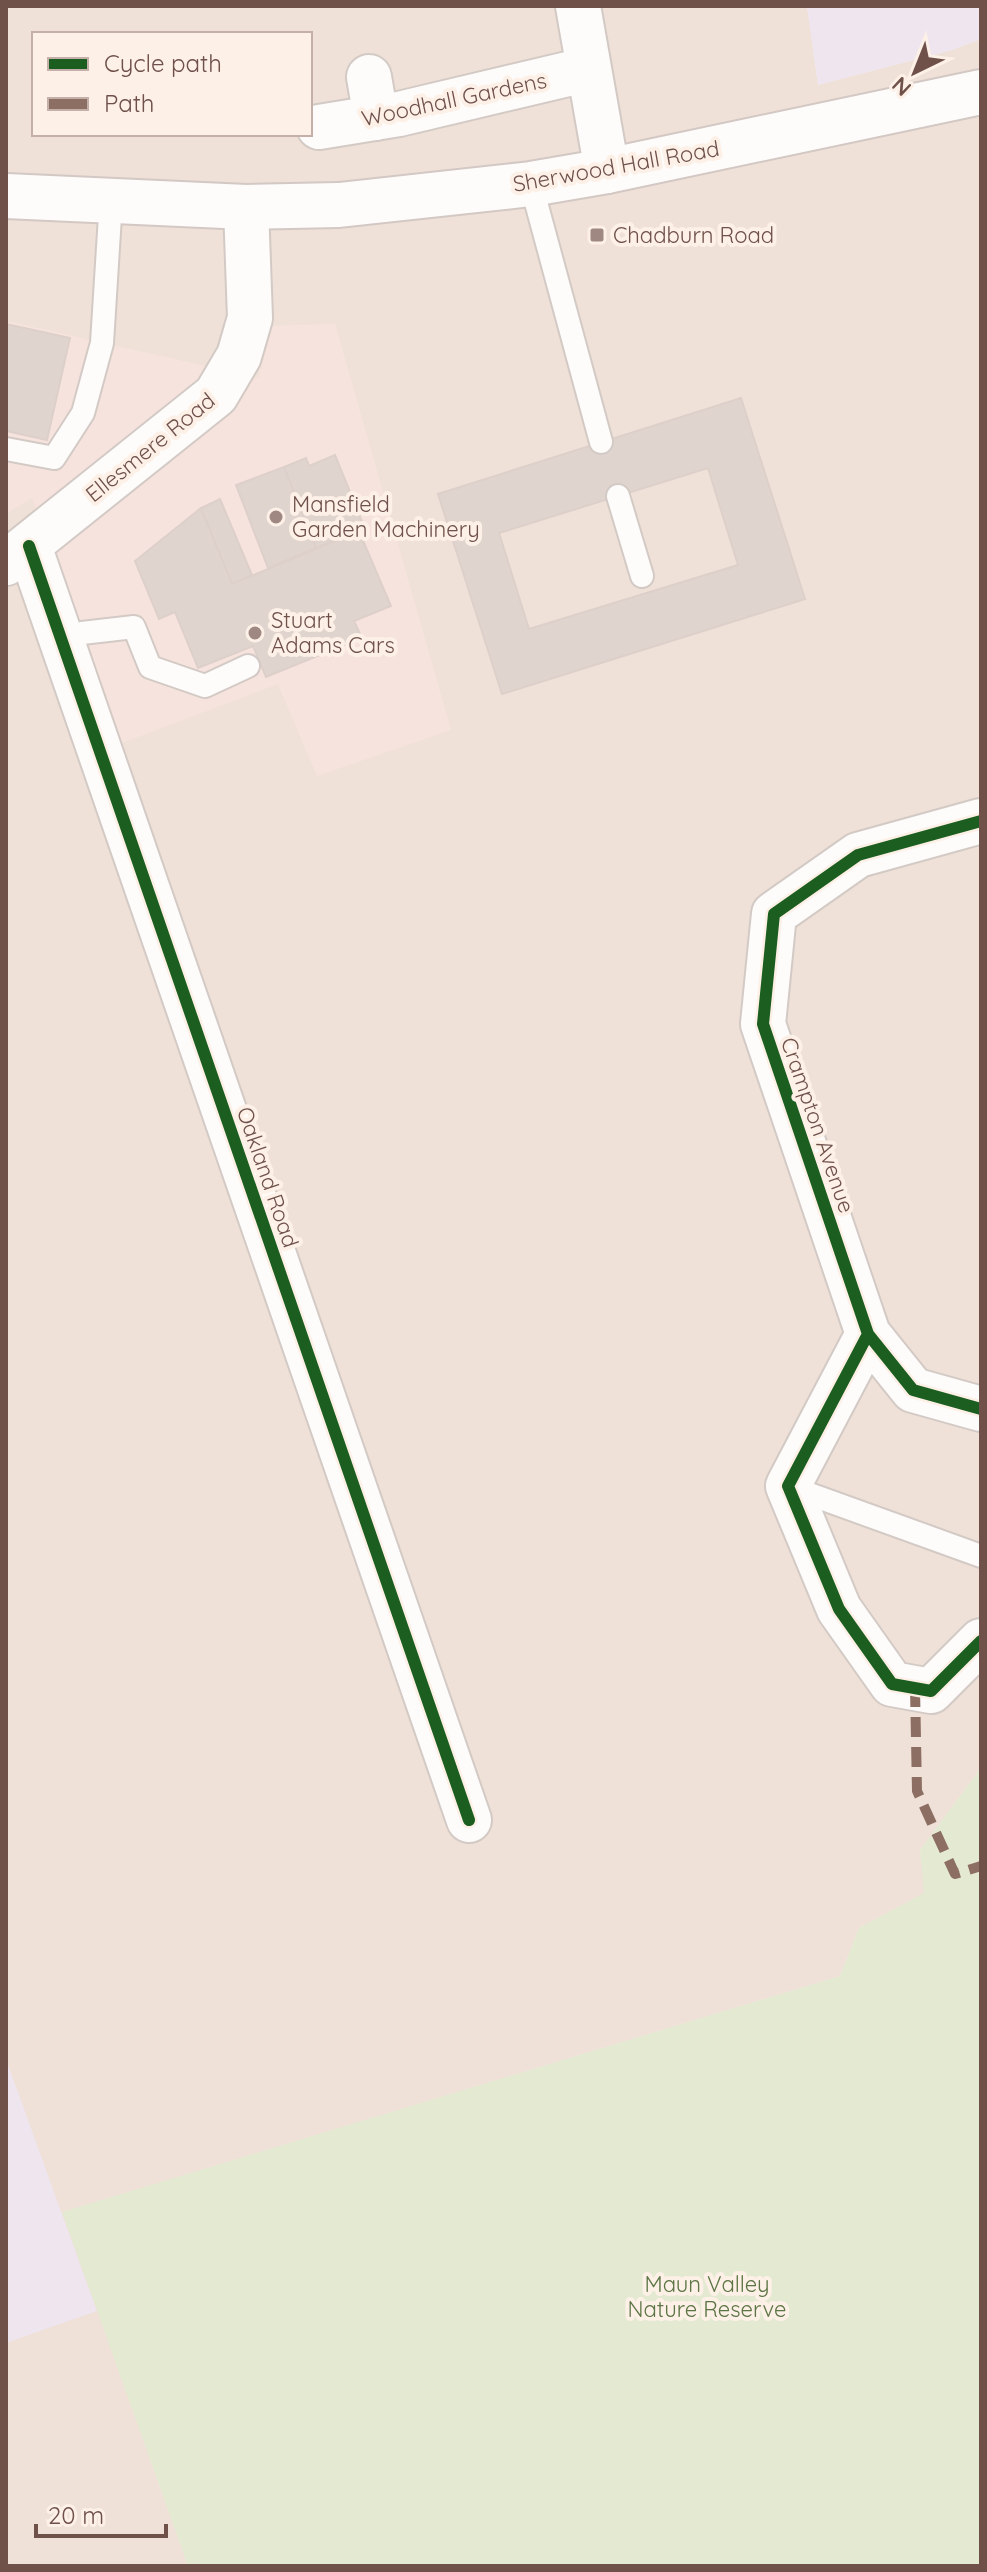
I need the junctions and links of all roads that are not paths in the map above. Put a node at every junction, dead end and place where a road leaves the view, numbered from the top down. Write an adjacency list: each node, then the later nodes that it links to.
1 (578, 6): 2 (street)
2 (589, 69): 4 (street, Woodhall Gardens); 5 (street)
3 (980, 96): 5 (street, Sherwood Hall Road)
4 (319, 127)
5 (607, 171): 6 (street, Sherwood Hall Road)
6 (531, 184): 9 (street, Sherwood Hall Road); 10 (lane)
7 (6, 196): 8 (street, Sherwood Hall Road)
8 (111, 200): 9 (street, Sherwood Hall Road); 11 (lane)
9 (246, 207): 13 (street, Ellesmere Road)
10 (601, 442)
11 (6, 449)
12 (618, 496): 14 (lane)
13 (17, 555): 15 (street, Oakland Road)
14 (642, 576)
15 (61, 640): 16 (lane); 23 (street, Oakland Road)
16 (248, 666)
17 (981, 821): 18 (street, Crampton Avenue)
18 (868, 1334): 19 (street); 20 (street)
19 (981, 1409)
20 (788, 1486): 21 (lane); 22 (street)
21 (981, 1556)
22 (981, 1641)
23 (469, 1820)

